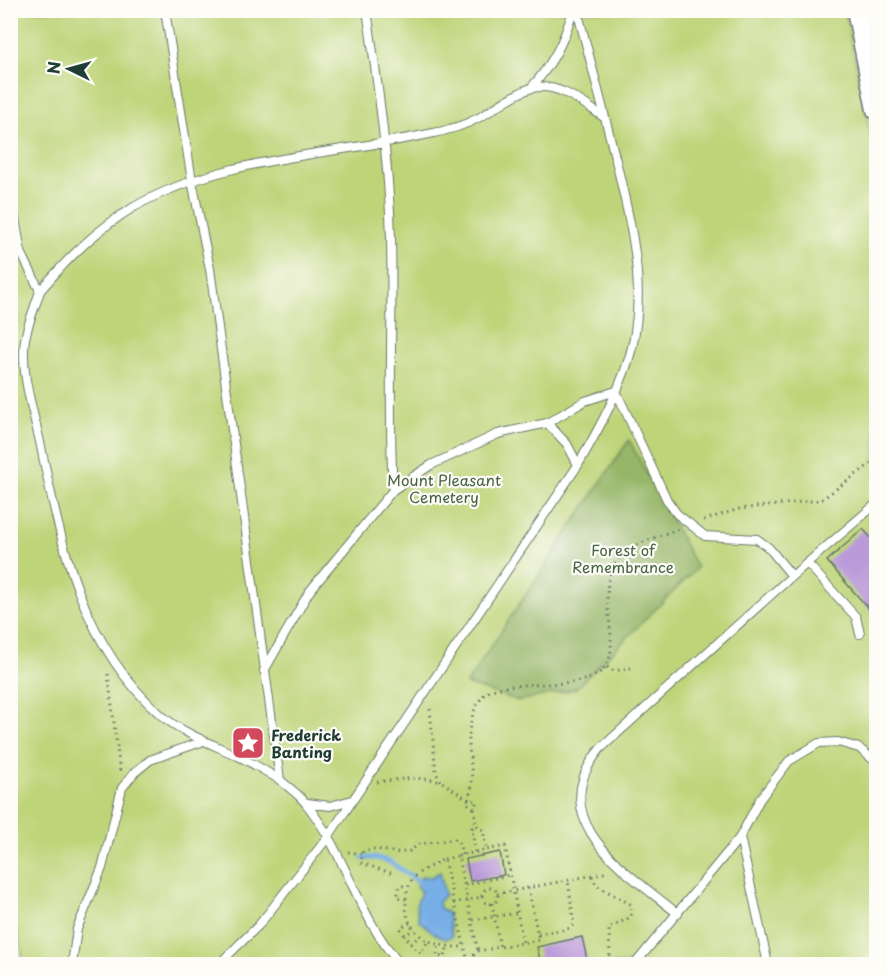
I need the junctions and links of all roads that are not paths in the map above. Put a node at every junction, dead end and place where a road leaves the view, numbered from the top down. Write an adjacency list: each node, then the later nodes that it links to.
1 (165, 10): 11 (lane)
2 (367, 10): 10 (lane)
3 (575, 10): 7 (lane); 9 (lane)
4 (856, 10): 8 (street)
5 (868, 10): 6 (street)
6 (876, 48)
7 (531, 88): 9 (lane); 10 (lane)
8 (876, 110)
9 (606, 118): 16 (lane)
10 (384, 142): 11 (lane); 19 (lane)
11 (192, 181): 15 (lane); 24 (lane)
12 (10, 190): 14 (lane)
13 (10, 247): 14 (lane)
14 (21, 252): 15 (lane)
15 (40, 291): 25 (lane)
16 (616, 391): 17 (lane); 18 (lane); 22 (lane)
17 (547, 423): 18 (lane); 19 (lane)
18 (578, 465): 28 (lane)
19 (393, 490): 24 (lane)
20 (876, 504): 21 (lane)
21 (808, 564): 22 (lane); 23 (lane)
22 (792, 576): 32 (lane)
23 (860, 634)
24 (264, 671): 27 (lane)
25 (201, 742): 27 (lane); 33 (lane)
26 (876, 762): 31 (lane)
27 (280, 780): 29 (lane)
28 (352, 800): 29 (lane); 30 (lane)
29 (307, 803): 30 (lane)
30 (328, 837): 34 (lane); 35 (lane)
31 (740, 837): 32 (lane); 37 (lane)
32 (678, 914): 36 (lane)
33 (72, 964)
34 (219, 964)
35 (400, 964)
36 (636, 964)
37 (768, 964)

